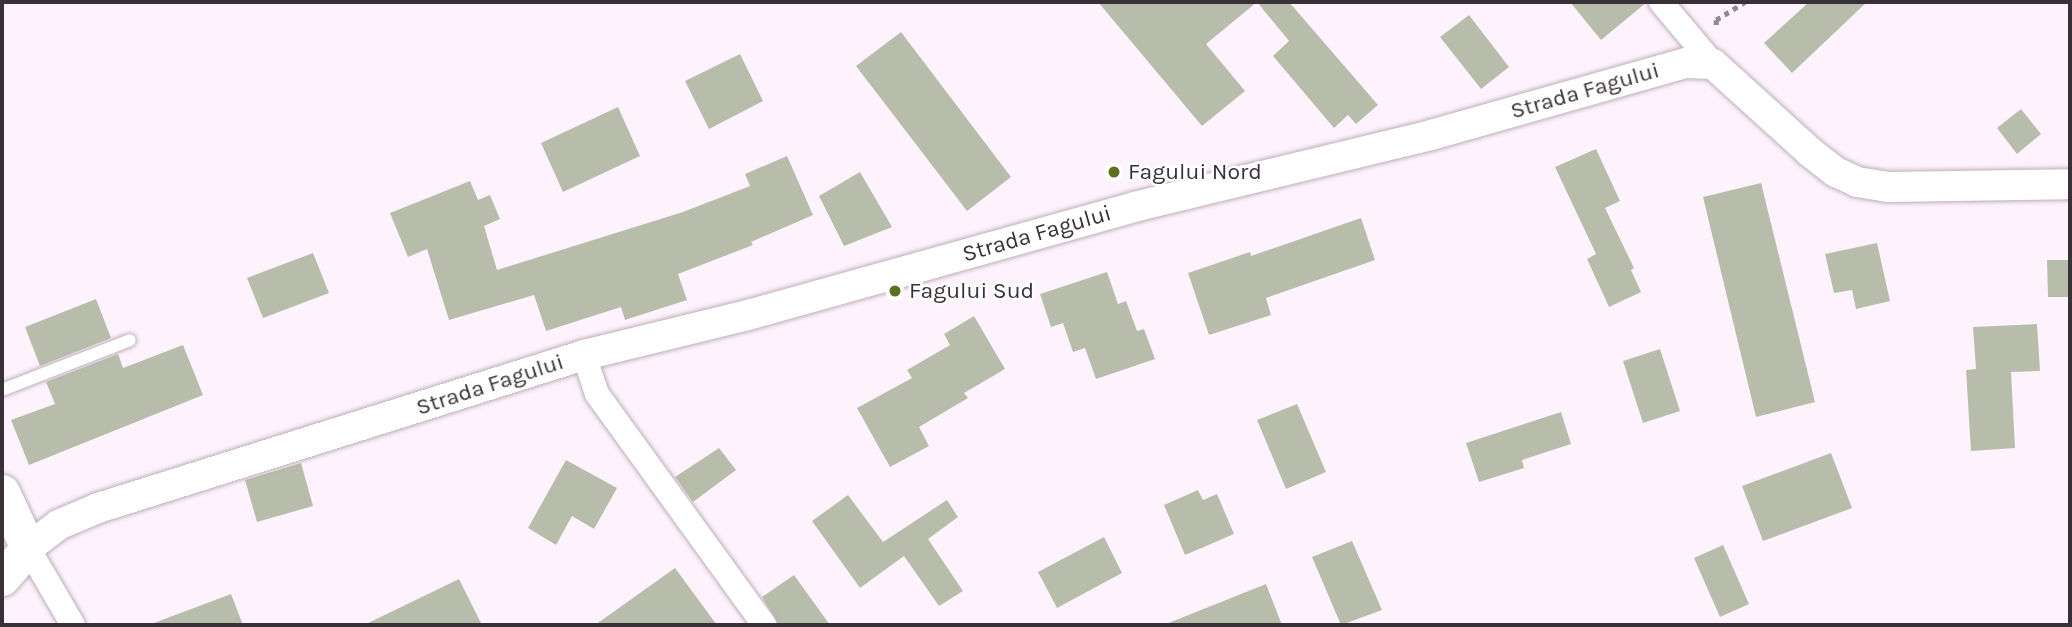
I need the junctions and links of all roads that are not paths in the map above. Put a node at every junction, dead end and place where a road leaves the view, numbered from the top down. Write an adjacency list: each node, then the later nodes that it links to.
1 (1661, 2): 2 (street)
2 (1713, 64): 3 (street); 5 (street, Strada Fagului)
3 (2070, 184)
4 (130, 340): 6 (lane)
5 (584, 355): 8 (street, Strada Fagului); 11 (street)
6 (2, 390)
7 (2, 492): 8 (main road)
8 (28, 548): 9 (main road, Strada Fagului); 10 (street)
9 (2, 578)
10 (73, 625)
11 (764, 625)

